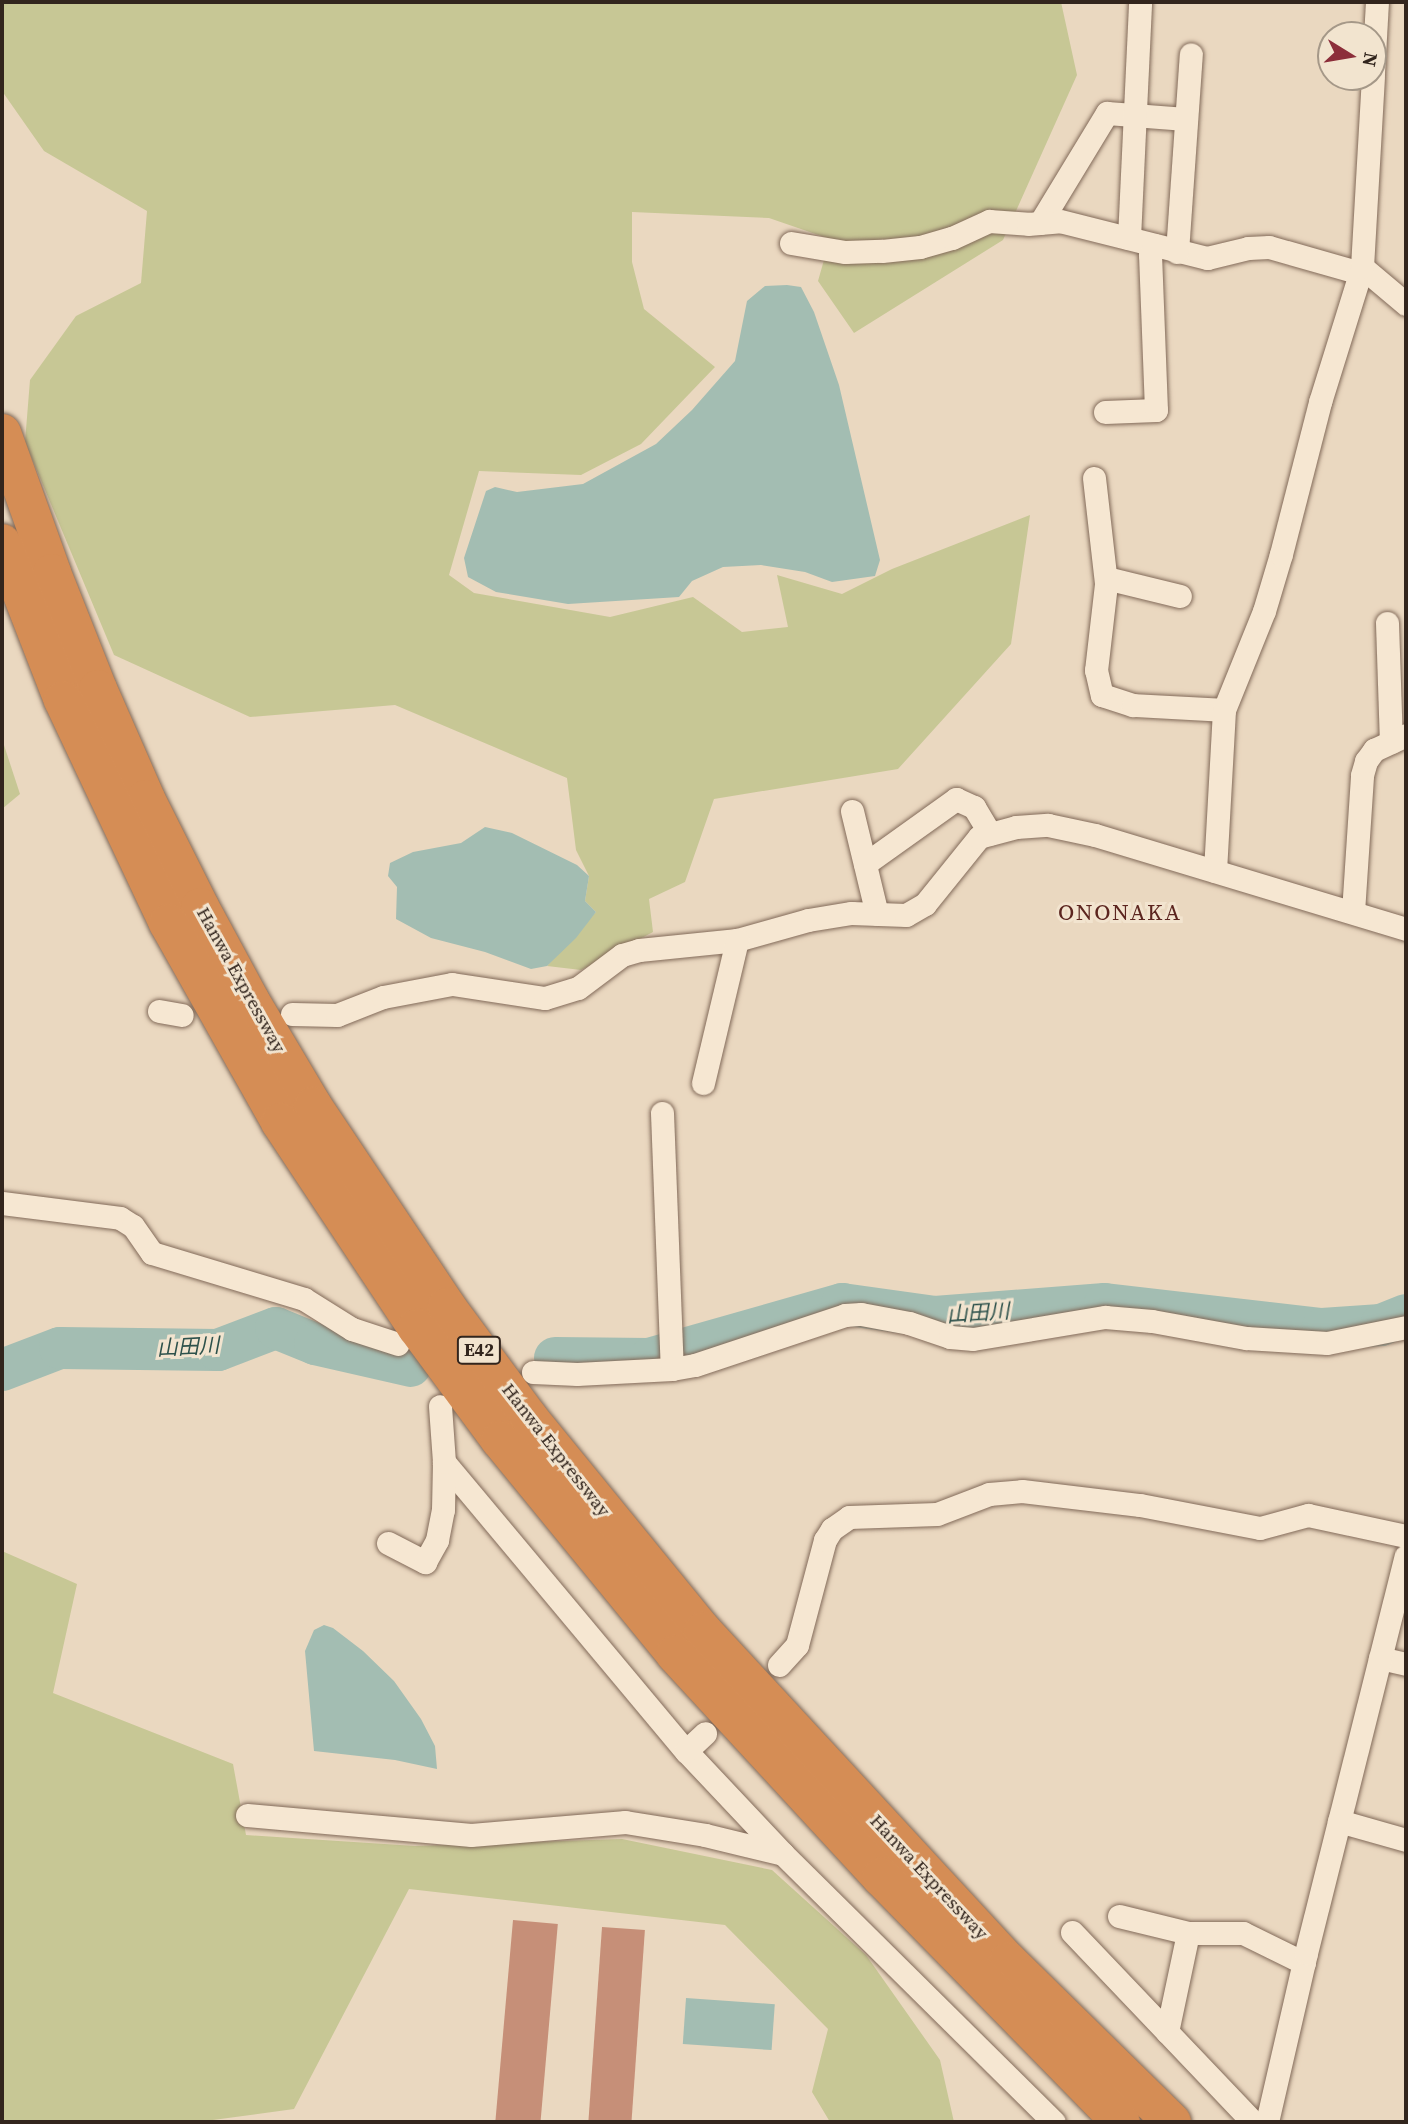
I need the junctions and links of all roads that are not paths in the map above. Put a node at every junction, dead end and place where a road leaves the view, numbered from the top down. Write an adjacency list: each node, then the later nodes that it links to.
1 (1140, 2): 6 (street)
2 (1377, 2): 3 (street)
3 (1376, 21)
4 (1191, 54): 7 (street)
5 (1372, 91): 13 (street)
6 (1137, 115): 7 (street); 8 (street); 9 (street)
7 (1186, 119): 12 (street)
8 (1040, 223): 9 (street); 10 (street)
9 (1129, 238): 11 (street)
10 (791, 243)
11 (1155, 245): 12 (street); 15 (street)
12 (1177, 252): 13 (street)
13 (1361, 270): 14 (street); 22 (street)
14 (1406, 304)
15 (1105, 412)
16 (2, 433): 63 (highway, Hanwa Expressway / E42)
17 (1094, 478): 19 (street)
18 (2, 543): 62 (highway, Hanwa Expressway / E42)
19 (1106, 578): 20 (street); 22 (street)
20 (1180, 596)
21 (1387, 623): 23 (street)
22 (1224, 710): 27 (street)
23 (1399, 739): 28 (street)
24 (852, 811): 26 (street)
25 (990, 834): 26 (street); 27 (street); 29 (street)
26 (865, 864): 29 (street)
27 (1215, 871): 28 (street)
28 (1353, 912): 30 (street)
29 (877, 914): 31 (street)
30 (1406, 929)
31 (737, 940): 33 (street); 35 (street)
32 (159, 1011): 34 (street)
33 (292, 1014)
34 (182, 1015)
35 (703, 1083)
36 (662, 1113): 40 (street)
37 (2, 1203): 39 (street)
38 (1406, 1327): 40 (street)
39 (398, 1344)
40 (672, 1369): 41 (street)
41 (533, 1372)
42 (440, 1406): 43 (street)
43 (444, 1462): 45 (street); 51 (street)
44 (1406, 1536): 49 (street)
45 (388, 1543)
46 (1406, 1556): 47 (street)
47 (1380, 1658): 48 (street); 53 (street)
48 (1406, 1664)
49 (779, 1665)
50 (705, 1733): 51 (street)
51 (686, 1751): 55 (street)
52 (247, 1815): 55 (street)
53 (1339, 1821): 54 (street); 59 (street)
54 (1406, 1840)
55 (783, 1854): 61 (street)
56 (1119, 1916): 58 (street)
57 (1072, 1932): 60 (street)
58 (1188, 1933): 59 (street); 60 (street)
59 (1304, 1963): 65 (street)
60 (1167, 2032): 64 (street)
61 (1054, 2122)
62 (1121, 2122)
63 (1172, 2122)
64 (1253, 2122)
65 (1267, 2122)

